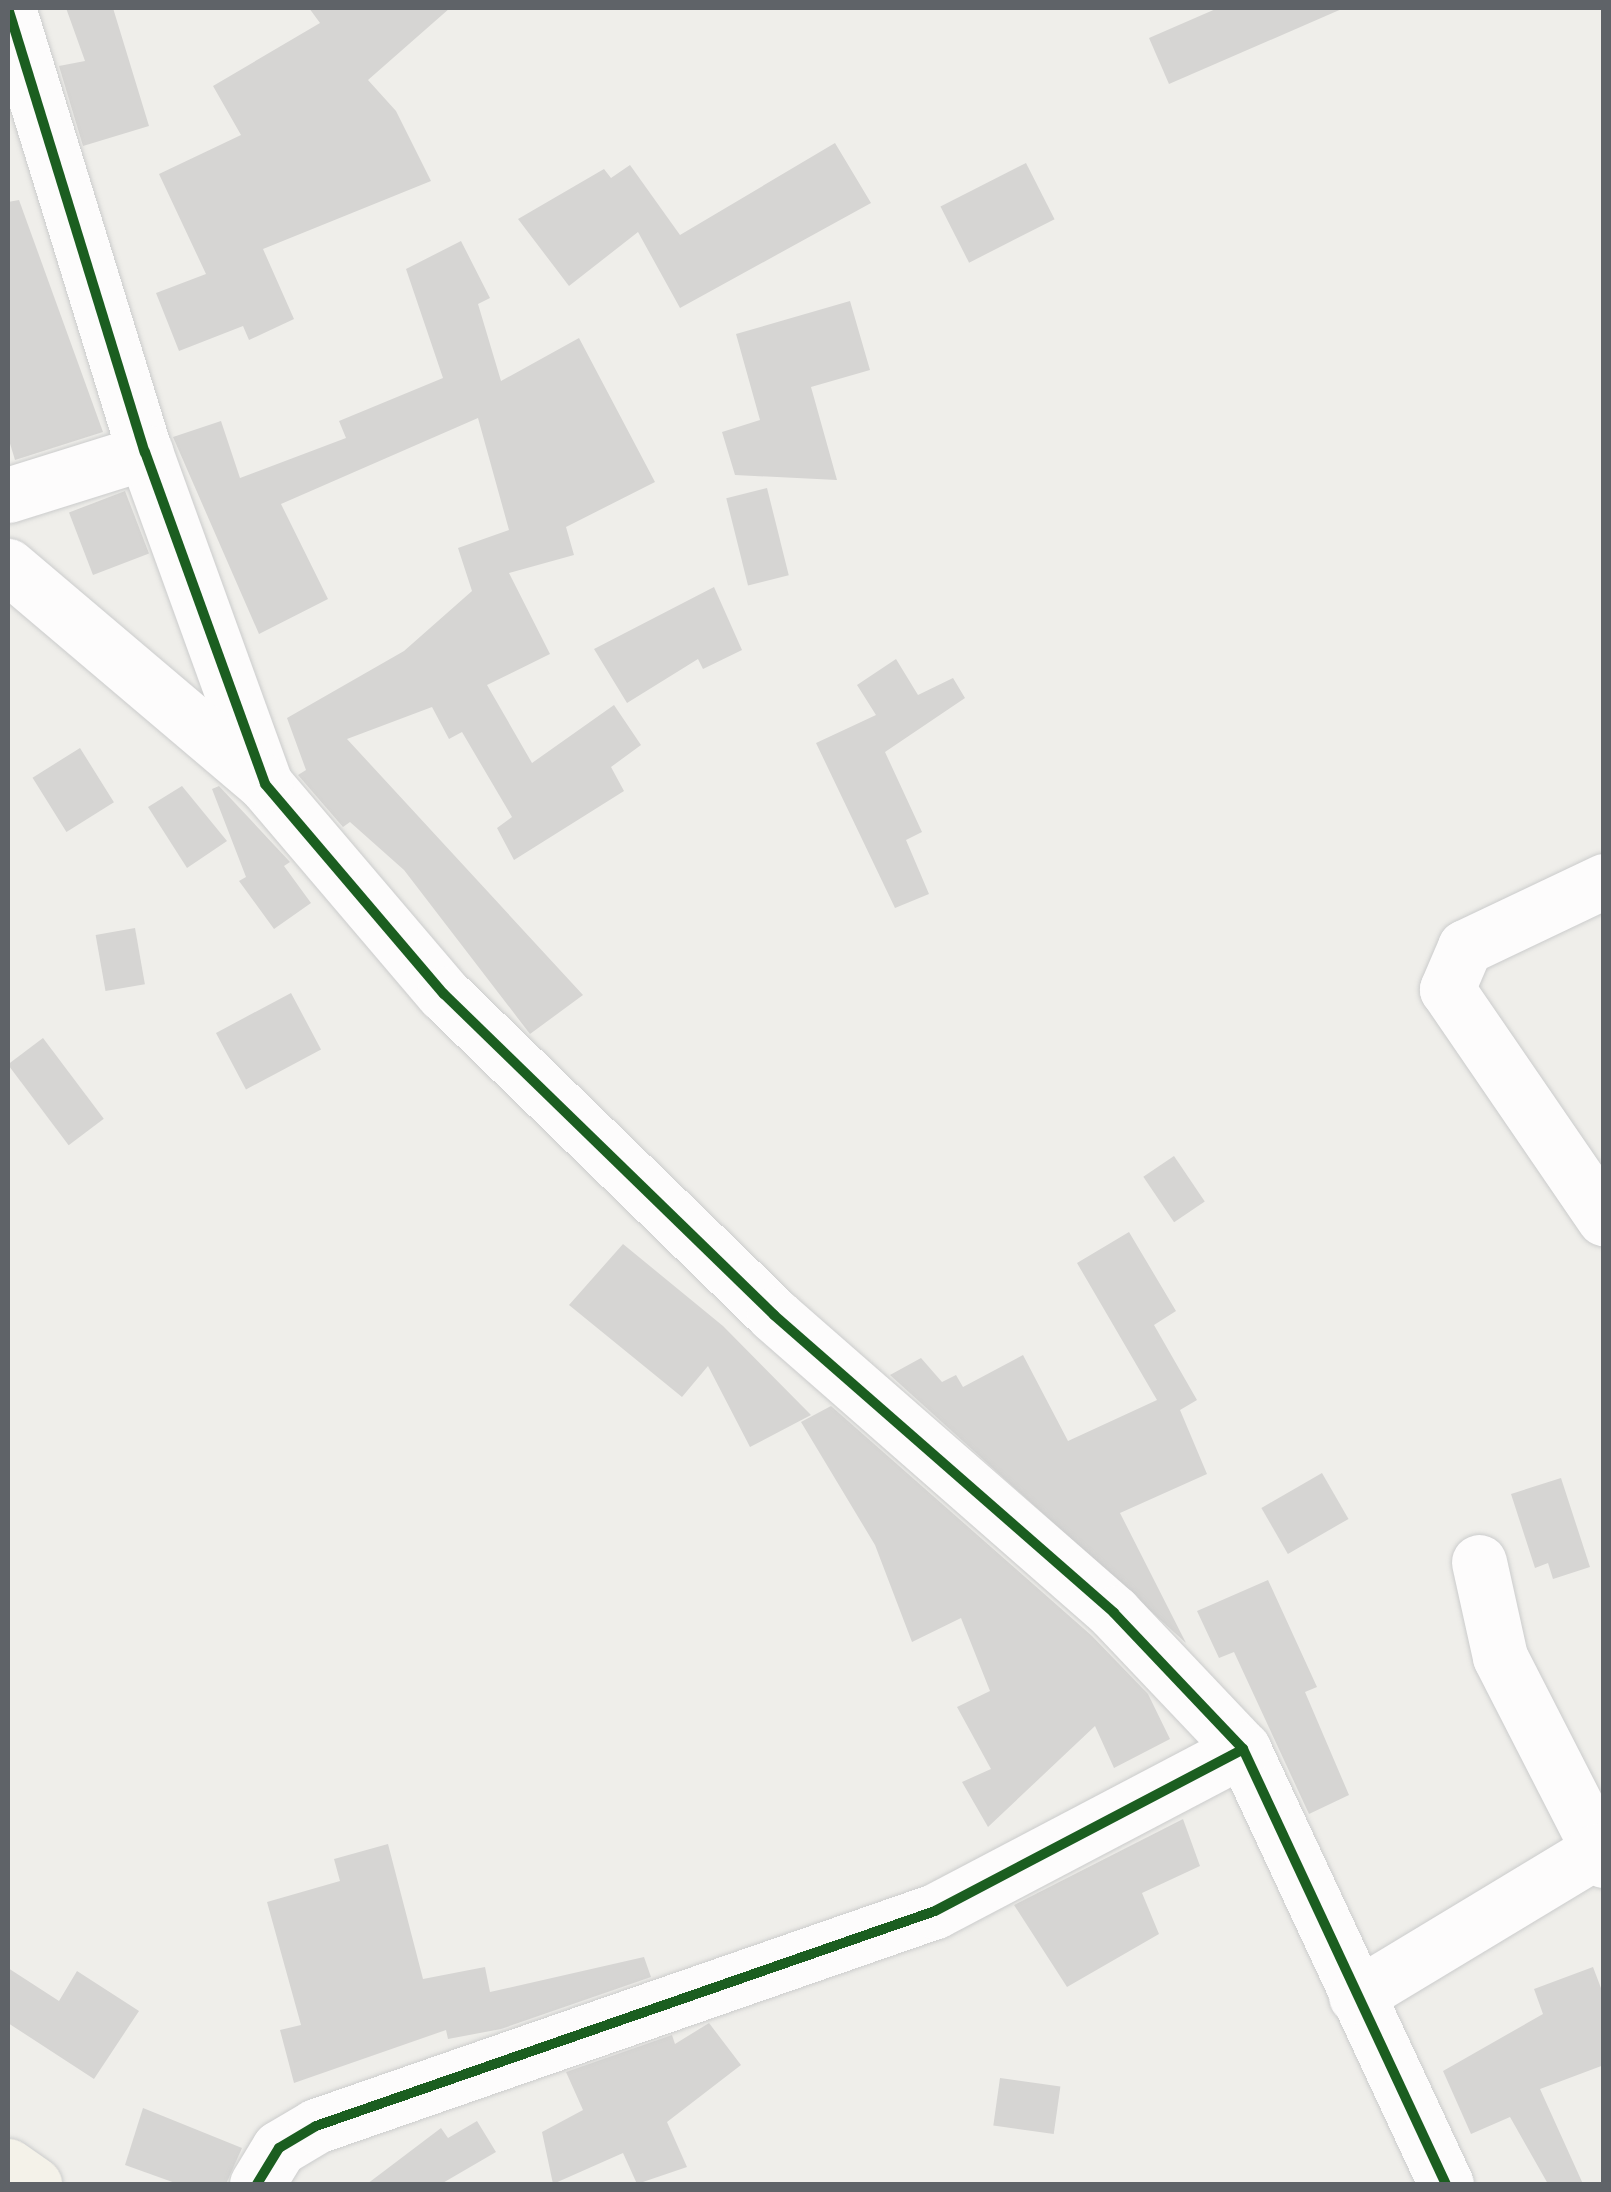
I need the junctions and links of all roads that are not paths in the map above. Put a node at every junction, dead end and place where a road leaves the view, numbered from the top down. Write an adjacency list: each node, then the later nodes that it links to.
1 (8, 8): 2 (street)
2 (145, 452): 3 (street); 5 (street)
3 (8, 494)
4 (8, 566): 5 (street)
5 (265, 784): 9 (street)
6 (1604, 881): 7 (street)
7 (1604, 1218)
8 (1479, 1562): 10 (street)
9 (1242, 1748): 11 (street); 14 (street)
10 (1600, 1856): 11 (street)
11 (1356, 1996): 15 (street)
12 (8, 2166): 13 (main road)
13 (34, 2184)
14 (257, 2184)
15 (1446, 2184)

